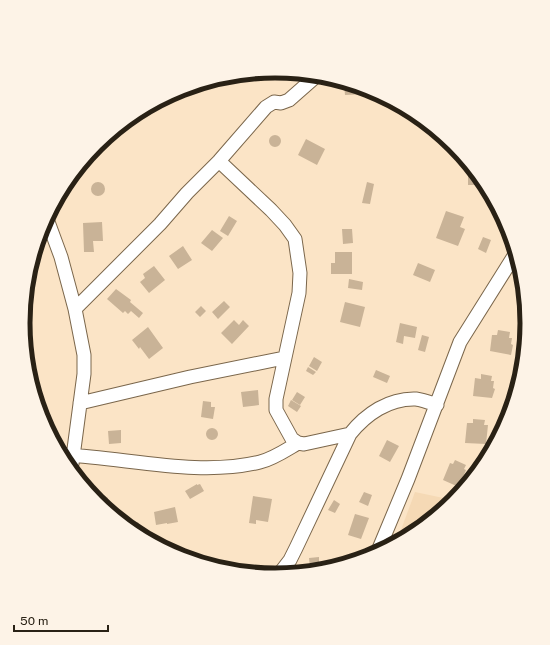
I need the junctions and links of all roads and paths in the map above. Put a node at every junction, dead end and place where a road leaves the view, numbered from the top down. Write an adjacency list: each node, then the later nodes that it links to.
1 (311, 81): 2 (street)
2 (219, 161): 5 (street); 6 (street)
3 (50, 227): 5 (street)
4 (512, 259): 8 (street)
5 (75, 309): 7 (street)
6 (284, 358): 7 (street); 10 (street)
7 (80, 403): 11 (street)
8 (437, 405): 9 (street); 12 (street)
9 (350, 434): 10 (street); 13 (street)
10 (298, 444): 11 (street)
11 (71, 458)
12 (381, 543)
13 (285, 567)

